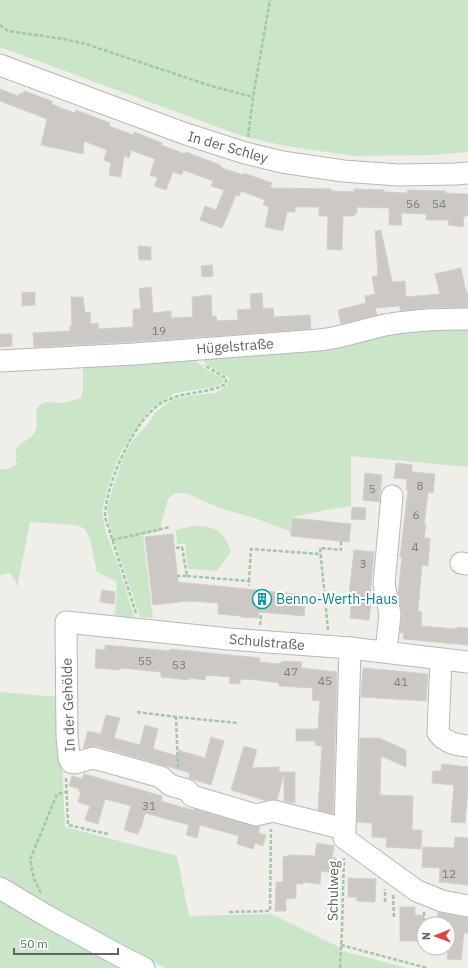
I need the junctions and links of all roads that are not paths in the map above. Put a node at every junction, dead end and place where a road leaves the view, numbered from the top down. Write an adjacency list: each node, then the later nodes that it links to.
1 (0, 66): 2 (street, In der Schley)
2 (468, 173)
3 (468, 319): 4 (street, Hügelstraße)
4 (0, 361)
5 (384, 508): 8 (street)
6 (66, 622): 7 (street, Schulstraße); 12 (street, In der Gehölde)
7 (350, 648): 8 (street, Schulstraße); 12 (street)
8 (386, 652): 9 (street, Schulstraße)
9 (441, 660): 10 (street, Schulstraße); 11 (street)
10 (468, 662)
11 (468, 746)
12 (345, 833): 14 (street, In der Gehölde)
13 (0, 888): 15 (street)
14 (468, 906)
15 (144, 968)

